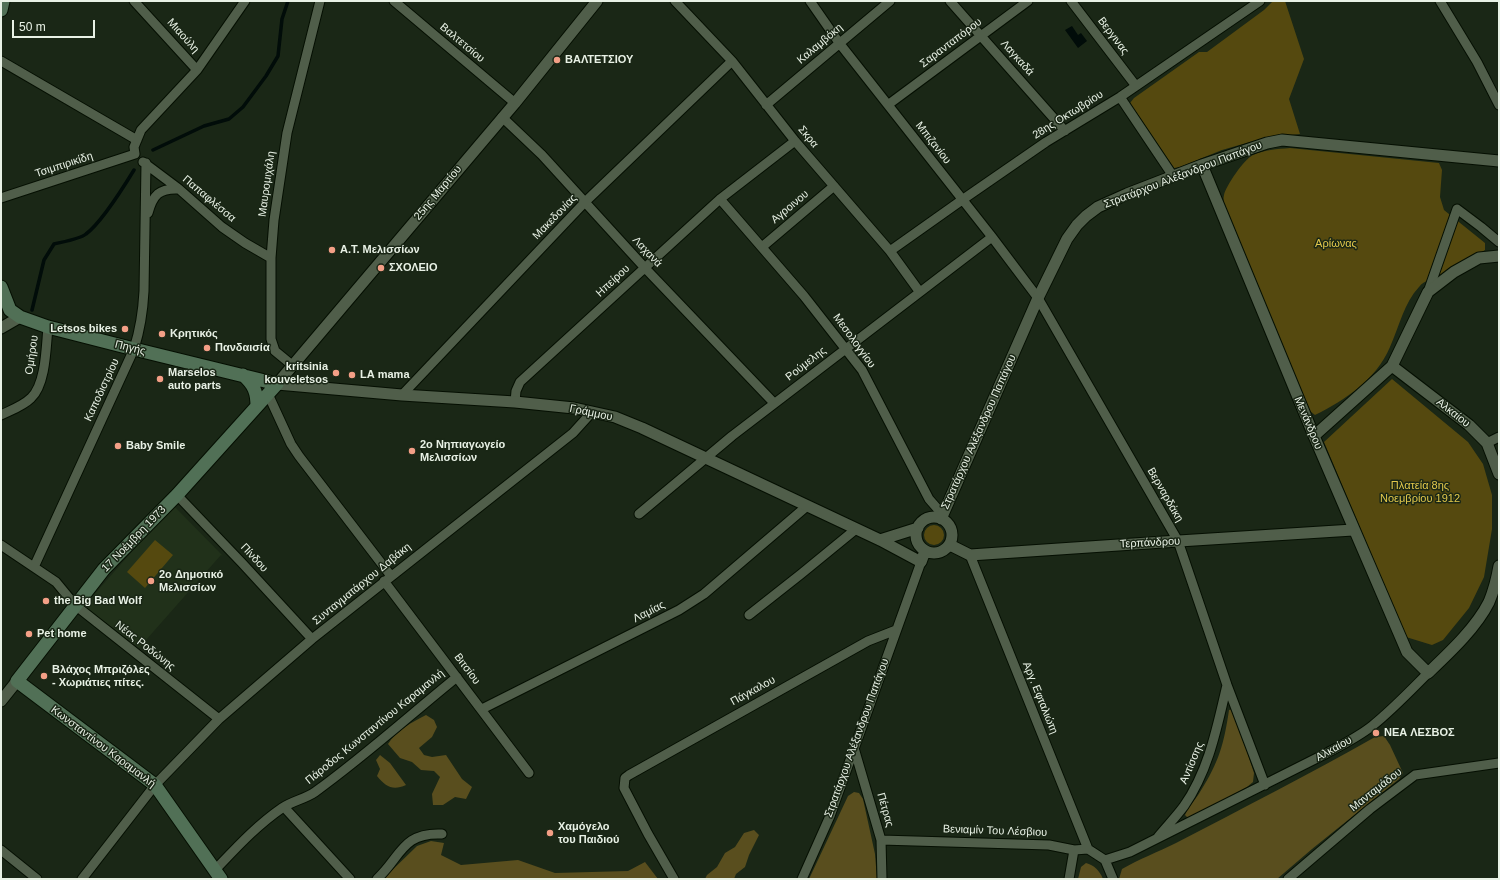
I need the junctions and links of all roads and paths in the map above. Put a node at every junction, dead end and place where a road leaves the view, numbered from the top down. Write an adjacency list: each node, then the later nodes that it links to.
1 (3, 1): 15 (main road)
2 (134, 1): 20 (street, Μιαούλη)
3 (245, 1): 20 (street)
4 (320, 1): 48 (street, Μαυρομιχάλη)
5 (394, 1): 23 (street, Βαλτετσίου)
6 (597, 1): 23 (street, 25ης Μαρτίου)
7 (675, 1): 19 (street, Σκρα)
8 (810, 1): 17 (street, Μπιζανίου)
9 (890, 1): 17 (street, Καλαμβόκη)
10 (950, 1): 16 (street, Λαγκαδά)
11 (1028, 1): 16 (street, Σαρανταπόρου)
12 (1071, 1): 21 (street, Bεργινας)
13 (1260, 1): 21 (street, 28ης Οκτωβρίου)
14 (1440, 1): 26 (street)
15 (1, 10)
16 (981, 36): 24 (street, Σαρανταπόρου); 28 (street, Λαγκαδά)
17 (840, 44): 24 (street, Μπιζανίου); 25 (street, Καλαμβόκη)
18 (1, 61): 29 (street)
19 (732, 62): 25 (street, Σκρα); 41 (street, Μακεδονίας)
20 (197, 70): 29 (street)
21 (1136, 86): 22 (street, 28ης Οκτωβρίου)
22 (1120, 97): 28 (street, 28ης Οκτωβρίου); 35 (street)
23 (515, 103): 27 (street, 25ης Μαρτίου)
24 (889, 104): 40 (street, Μπιζανίου)
25 (766, 105): 30 (street, Σκρα)
26 (1499, 105)
27 (502, 117): 41 (street, Λαχανά); 59 (street, 25ης Μαρτίου)
28 (1065, 131): 40 (street, 28ης Οκτωβρίου)
29 (136, 140): 31 (street)
30 (795, 141): 36 (street, Σκρα); 39 (street, Ηπείρου)
31 (135, 154): 33 (street, Παπαφλέσσα); 38 (street, Τσιμπιρικίδη)
32 (1499, 162): 34 (street, Στρατάρχου Αλέξανδρου Παπάγου)
33 (146, 163): 37 (street, Παπαφλέσσα); 42 (street, Καποδιστρίου)
34 (1202, 165): 35 (street, Στρατάρχου Αλέξανδρου Παπάγου); 70 (street, Μενάνδρου)
35 (1173, 176): 53 (street, Στρατάρχου Αλέξανδρου Παπάγου)
36 (834, 186): 45 (street, Αγροινου); 46 (street, Σκρα)
37 (178, 189): 42 (street); 48 (street, Παπαφλέσσα)
38 (1, 198)
39 (720, 199): 45 (street, Μεσολογγίου); 49 (street, Ηπείρου)
40 (962, 200): 43 (street, Μπιζανίου); 46 (street, 28ης Οκτωβρίου)
41 (585, 202): 49 (street, Λαχανά); 64 (street, Μακεδονίας)
42 (145, 222): 58 (street, Καποδιστρίου)
43 (992, 237): 51 (street, Ρούμελης); 53 (street, Μπιζανίου)
44 (1499, 242): 52 (street)
45 (762, 247): 57 (street, Μεσολογγίου)
46 (890, 251): 51 (street, Σκρα)
47 (1499, 256): 52 (street)
48 (271, 258): 59 (street, Μαυρομιχάλη)
49 (645, 268): 65 (street, Ηπείρου); 66 (street, Λαχανά)
50 (1, 287): 54 (main road, Πηγής)
51 (919, 292): 57 (street, Ρούμελης)
52 (1428, 292): 60 (street)
53 (1038, 298): 78 (street, Στρατάρχου Αλέξανδρου Παπάγου); 83 (street, Βερναρδάκη)
54 (20, 317): 55 (main road, Πηγής); 56 (street)
55 (48, 327): 58 (main road, Πηγής); 69 (street, Ομήρου)
56 (1, 328)
57 (846, 348): 66 (street, Ρούμελης); 78 (street, Μεσολογγίου)
58 (134, 349): 61 (main road, Πηγής); 90 (street, Καποδιστρίου)
59 (292, 365): 62 (street, 25ης Μαρτίου)
60 (1392, 366): 70 (street); 72 (street, Αλκαίου)
61 (243, 375): 62 (main road, Πηγής); 67 (main road)
62 (277, 384): 63 (main road, 17 Νοέμβρη 1973); 64 (street, Γράμμου)
63 (268, 394): 67 (main road, 17 Νοέμβρη 1973); 91 (street, Βιτσίου)
64 (402, 395): 65 (street, Γράμμου)
65 (515, 402): 68 (street, Γράμμου)
66 (774, 403): 73 (street, Ρούμελης)
67 (257, 406): 75 (main road, 17 Νοέμβρη 1973)
68 (592, 412): 73 (street, Γράμμου); 91 (street, Συνταγματάρχου Δαβάκη)
69 (1, 415)
70 (1314, 436): 81 (street, Μενάνδρου)
71 (1499, 436): 72 (street)
72 (1487, 443): 74 (street, Αλκαίου)
73 (705, 457): 76 (street, Γράμμου); 77 (street, Ρούμελης)
74 (1499, 474)
75 (177, 495): 92 (main road, 17 Νοέμβρη 1973); 95 (street, Πίνδου)
76 (807, 506): 80 (street, Γράμμου); 101 (street, Λαμίας)
77 (639, 514)
78 (942, 517): 79 (street); 84 (street)
79 (918, 528): 82 (street); 86 (street)
80 (856, 529): 82 (street, Γράμμου); 93 (street)
81 (1353, 530): 83 (street, Τερπάνδρου); 96 (street, Μενάνδρου)
82 (880, 540): 88 (street, Γράμμου)
83 (1178, 541): 87 (street, Τερπάνδρου); 99 (street, Βερναρδάκη)
84 (950, 544): 86 (street); 87 (street)
85 (1, 545): 90 (street, Νέας Ροδώνης)
86 (926, 551): 88 (street, Στρατάρχου Αλέξανδρου Παπάγου)
87 (970, 555): 112 (street, Αργ. Εφταλιώτη)
88 (921, 562): 94 (street, Στρατάρχου Αλέξανδρου Παπάγου)
89 (1499, 566): 96 (street, Αλκαίου)
90 (34, 567): 92 (street, Νέας Ροδώνης)
91 (388, 579): 95 (street, Συνταγματάρχου Δαβάκη); 97 (street, Βιτσίου)
92 (75, 605): 98 (main road, 17 Νοέμβρη 1973); 102 (street, Νέας Ροδώνης)
93 (749, 615)
94 (896, 630): 103 (street, Στρατάρχου Αλέξανδρου Παπάγου); 121 (street, Πάγκαλου)
95 (312, 639): 102 (street, Συνταγματάρχου Δαβάκη)
96 (1428, 673): 106 (street, Αλκαίου)
97 (457, 677): 101 (street, Βιτσίου); 108 (street, Πάροδος Κωνσταντίνου Καραμανλή)
98 (17, 681): 100 (street, 17 Νοέμβρη 1973); 107 (main road, Κωνσταντίνου Καραμανλή)
99 (1227, 685): 106 (street, Βερναρδάκη); 110 (street, Αντίσσης)
100 (1, 701)
101 (482, 709): 105 (street, Βιτσίου)
102 (218, 719): 107 (street, Συνταγματάρχου Δαβάκη)
103 (854, 748): 111 (street, Πέτρας); 122 (street, Στρατάρχου Αλέξανδρου Παπάγου)
104 (1499, 763): 126 (street, Μανταμάδου)
105 (529, 773)
106 (1265, 785): 110 (street, Αλκαίου)
107 (155, 786): 116 (main road, Κωνσταντίνου Καραμανλή); 118 (street, Συνταγματάρχου Δαβάκη)
108 (284, 807): 116 (street, Πάροδος Κωνσταντίνου Καραμανλή); 119 (street)
109 (442, 834): 120 (street)
110 (1156, 839): 115 (street, Αλκαίου)
111 (881, 840): 114 (street, Βενιαμίν Του Λέσβιου); 123 (street, Πέτρας)
112 (1088, 849): 114 (street, Βενιαμίν Του Λέσβιου); 115 (street)
113 (1, 850): 117 (street)
114 (1074, 850): 124 (street)
115 (1106, 860): 125 (street)
116 (218, 874)
117 (37, 879)
118 (82, 879)
119 (350, 879)
120 (377, 879)
121 (674, 879)
122 (802, 879)
123 (882, 879)
124 (1069, 879)
125 (1113, 879)
126 (1288, 879)

